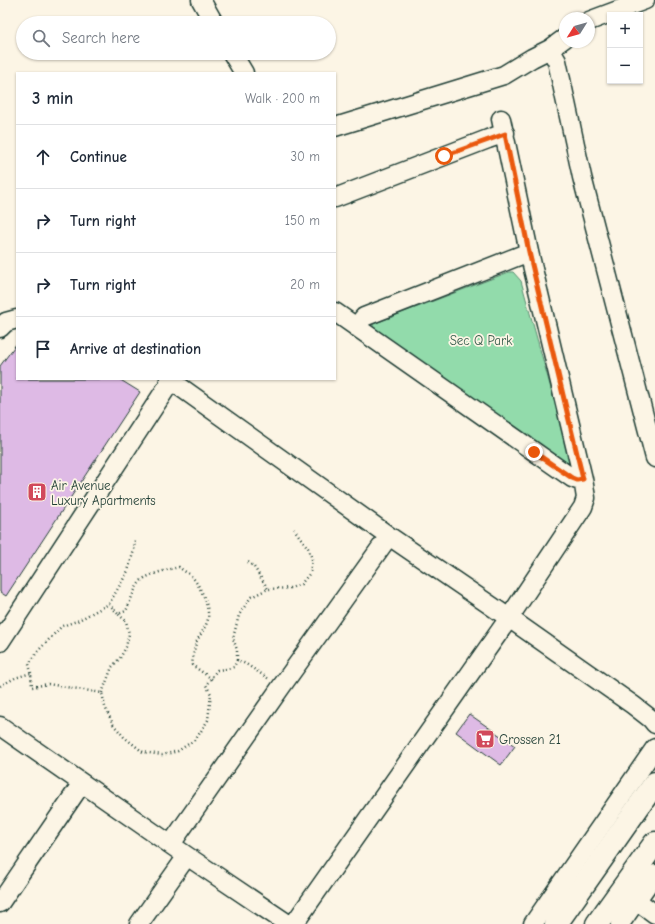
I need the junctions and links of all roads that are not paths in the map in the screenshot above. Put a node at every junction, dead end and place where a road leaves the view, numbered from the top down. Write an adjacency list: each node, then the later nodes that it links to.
1 (201, 0): 3 (street)
2 (645, 0): 4 (street)
3 (210, 16)
4 (595, 19)
5 (559, 42): 6 (street)
6 (550, 49): 9 (street); 17 (street)
7 (236, 60): 8 (street)
8 (243, 72)
9 (336, 127)
10 (336, 198): 11 (street)
11 (529, 252): 14 (street); 18 (street)
12 (336, 313): 14 (street)
13 (16, 319): 15 (street)
14 (356, 327): 18 (street)
15 (0, 328)
16 (170, 380): 19 (street); 21 (street)
17 (655, 458)
18 (583, 479): 20 (street)
19 (389, 536): 20 (street); 28 (street)
20 (509, 618): 22 (street); 36 (street)
21 (0, 642)
22 (655, 724)
23 (0, 726): 25 (street)
24 (655, 748): 37 (street)
25 (82, 783): 28 (street); 31 (street)
26 (655, 783): 38 (street)
27 (655, 843): 39 (street)
28 (171, 844): 29 (street)
29 (187, 856): 34 (street); 35 (street)
30 (655, 874): 32 (street)
31 (2, 897)
32 (636, 900): 33 (street); 40 (street)
33 (655, 914)
34 (139, 924)
35 (288, 924)
36 (294, 924)
37 (533, 924)
38 (556, 924)
39 (597, 924)
40 (620, 924)

